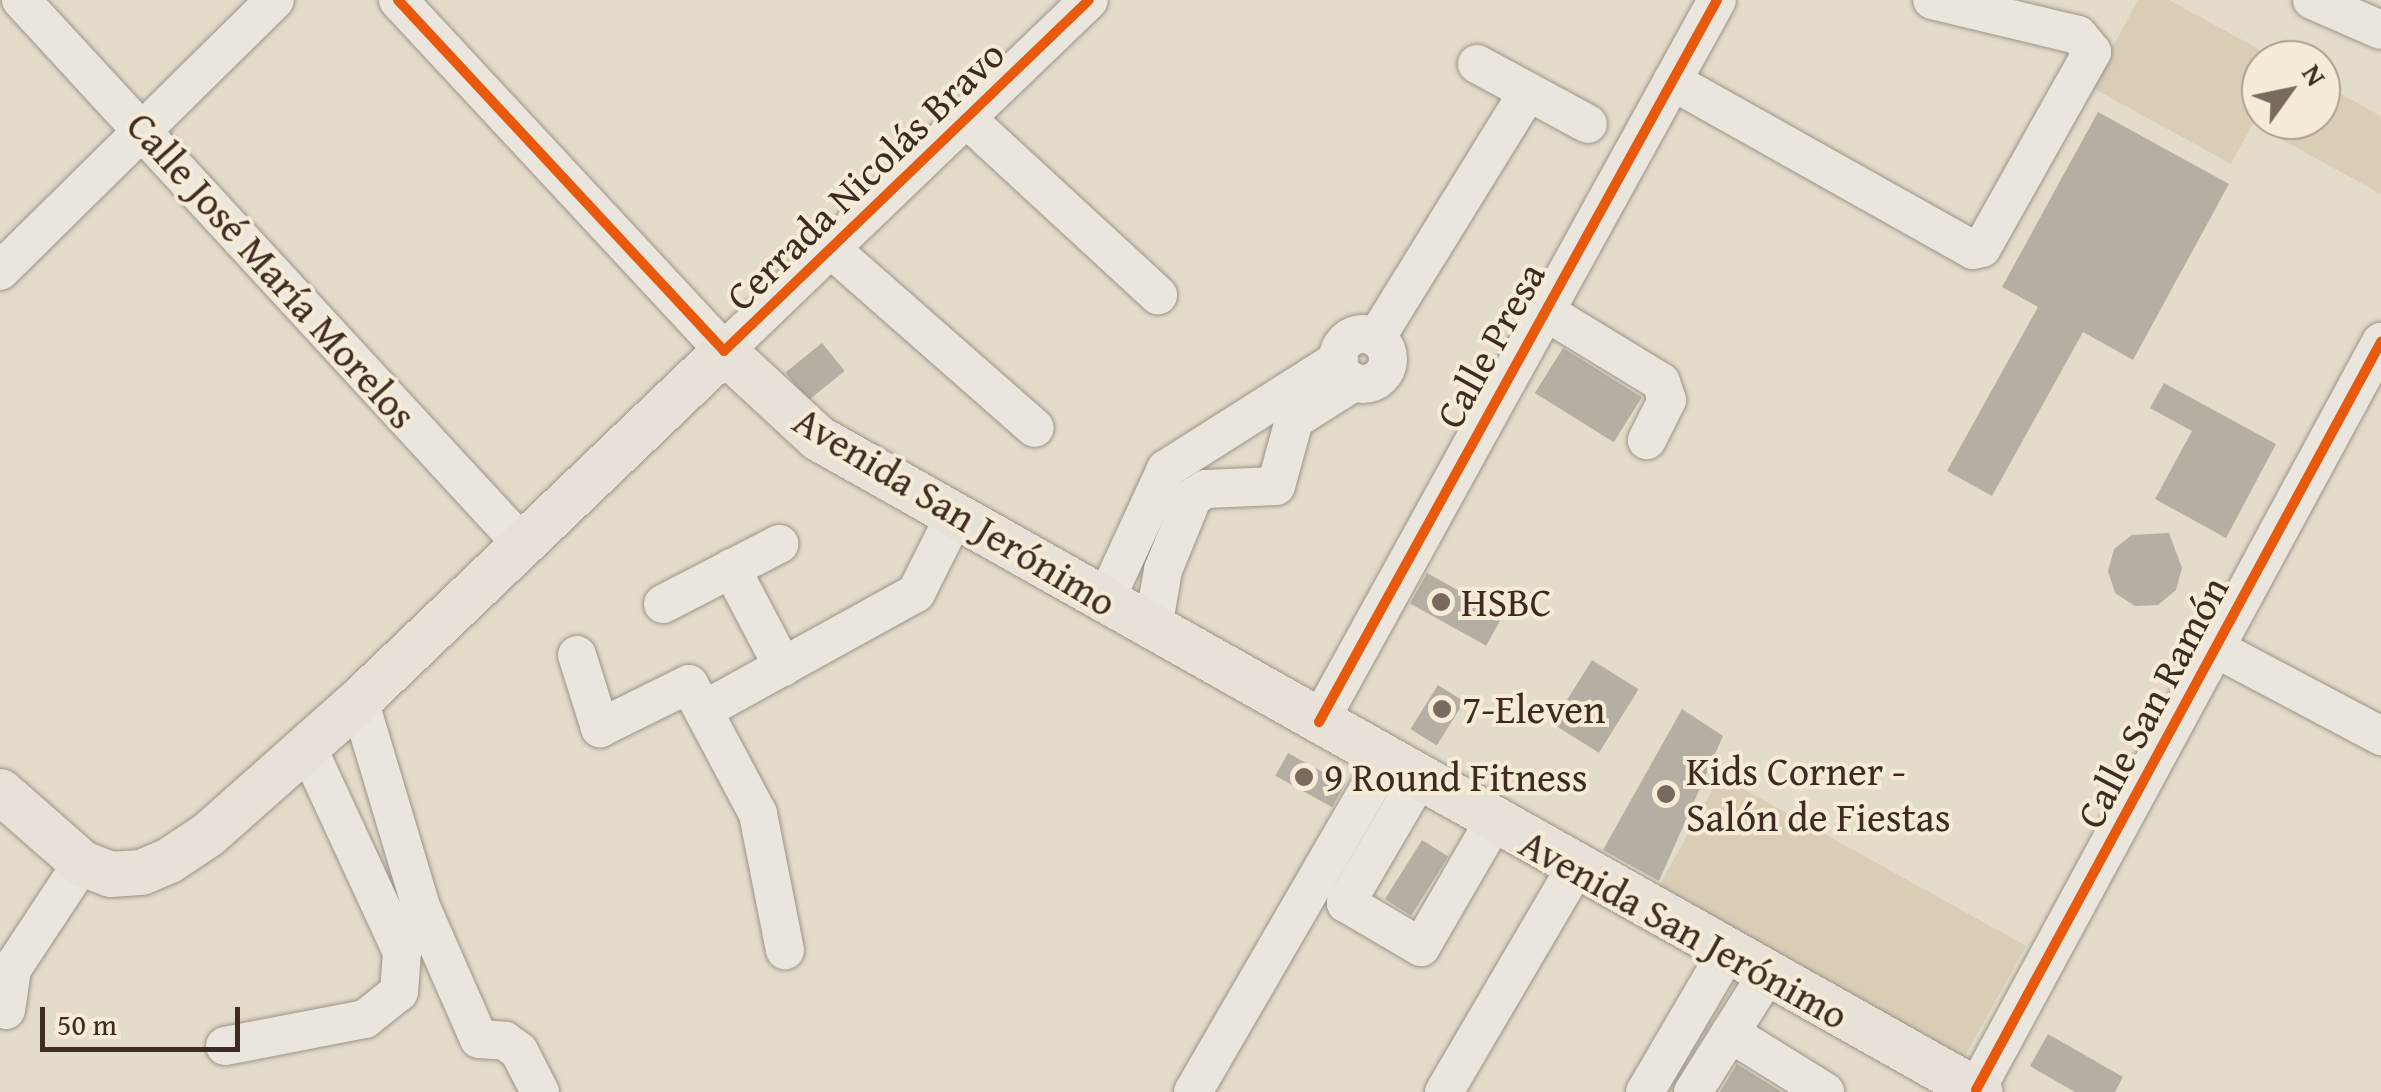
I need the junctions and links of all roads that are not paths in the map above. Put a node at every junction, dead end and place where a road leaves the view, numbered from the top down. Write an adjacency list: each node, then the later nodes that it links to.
1 (21, 0): 14 (street, Calle José María Morelos)
2 (275, 0): 14 (street)
3 (398, 0): 20 (street)
4 (1089, 0): 12 (street, Cerrada Nicolás Bravo)
5 (1717, 0): 10 (street, Calle Presa)
6 (1932, 0): 10 (street)
7 (2314, 0): 8 (street)
8 (2381, 30)
9 (1478, 64): 11 (street)
10 (1672, 81): 18 (street, Calle Presa)
11 (1528, 92): 13 (street); 21 (street)
12 (967, 118): 15 (street, Cerrada Nicolás Bravo); 17 (street)
13 (1588, 124)
14 (144, 129): 16 (street); 25 (street, Calle José María Morelos)
15 (830, 249): 20 (street, Cerrada Nicolás Bravo); 22 (street)
16 (0, 271)
17 (1158, 295)
18 (1543, 310): 23 (street); 36 (street, Calle Presa)
19 (2381, 342): 31 (street, Calle San Ramón)
20 (724, 350): 24 (main road, Avenida San Jerónimo); 25 (main road)
21 (1346, 370): 28 (street); 30 (street)
22 (1035, 428)
23 (1647, 440)
24 (955, 515): 28 (main road, Avenida San Jerónimo); 33 (street)
25 (521, 543): 34 (main road)
26 (779, 544): 27 (street)
27 (732, 568): 29 (street); 33 (street)
28 (1106, 601): 30 (main road, Avenida San Jerónimo)
29 (663, 604)
30 (1153, 628): 36 (main road, Avenida San Jerónimo)
31 (2216, 648): 37 (street); 50 (street, Calle San Ramón)
32 (577, 655): 35 (street)
33 (783, 667): 35 (street)
34 (360, 700): 38 (main road); 51 (street)
35 (704, 710): 44 (street)
36 (1320, 722): 39 (main road, Avenida San Jerónimo)
37 (2381, 736)
38 (307, 746): 42 (main road); 49 (street)
39 (1402, 770): 41 (main road, Avenida San Jerónimo); 41 (street); 52 (street)
40 (0, 791): 42 (main road)
41 (1493, 823): 43 (main road, Avenida San Jerónimo)
42 (82, 863): 47 (street)
43 (1575, 869): 45 (main road, Avenida San Jerónimo); 53 (street)
44 (785, 950)
45 (1726, 954): 46 (main road, Avenida San Jerónimo); 54 (street)
46 (1766, 976): 48 (street); 50 (main road, Avenida San Jerónimo)
47 (6, 1010)
48 (1730, 1033): 55 (street); 56 (street)
49 (225, 1046)
50 (1978, 1091)
51 (540, 1092)
52 (1193, 1092)
53 (1444, 1092)
54 (1645, 1092)
55 (1693, 1092)
56 (1825, 1092)

